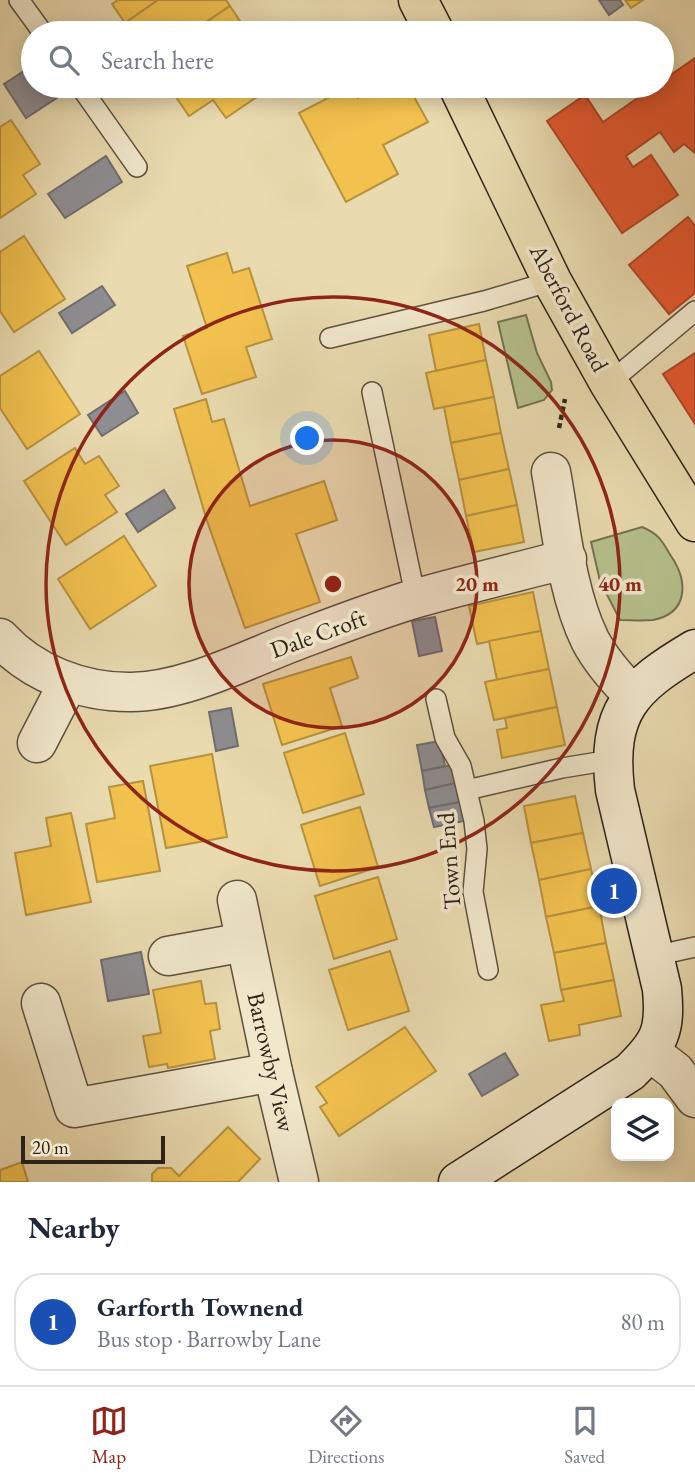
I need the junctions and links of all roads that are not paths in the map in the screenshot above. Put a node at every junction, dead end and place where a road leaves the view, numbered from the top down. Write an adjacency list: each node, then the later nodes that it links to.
1 (19, 0): 2 (lane)
2 (34, 21)
3 (88, 98): 5 (lane)
4 (464, 98): 6 (main road, Aberford Road)
5 (137, 167)
6 (552, 281): 8 (lane); 9 (main road, Aberford Road)
7 (695, 311): 9 (lane)
8 (330, 338)
9 (608, 383): 12 (main road, Aberford Road)
10 (372, 392): 14 (lane)
11 (551, 472): 13 (street)
12 (695, 522)
13 (567, 559): 14 (street, Dale Croft); 18 (street)
14 (416, 599): 17 (street, Dale Croft)
15 (0, 638): 17 (street, Dale Croft)
16 (695, 649): 18 (street)
17 (68, 682): 20 (street)
18 (633, 695): 21 (street)
19 (436, 699): 22 (lane, Town End)
20 (37, 743)
21 (611, 760): 22 (lane, Town End); 27 (street)
22 (467, 790): 28 (lane, Town End)
23 (237, 900): 24 (street, Barrowby View)
24 (245, 942): 26 (street); 31 (street, Barrowby View)
25 (695, 947): 27 (lane)
26 (168, 956)
27 (654, 956): 30 (street)
28 (488, 970)
29 (41, 1003): 31 (street)
30 (650, 1052): 32 (street); 34 (street)
31 (273, 1072): 33 (street, Barrowby View)
32 (695, 1098)
33 (299, 1182)
34 (458, 1182)

